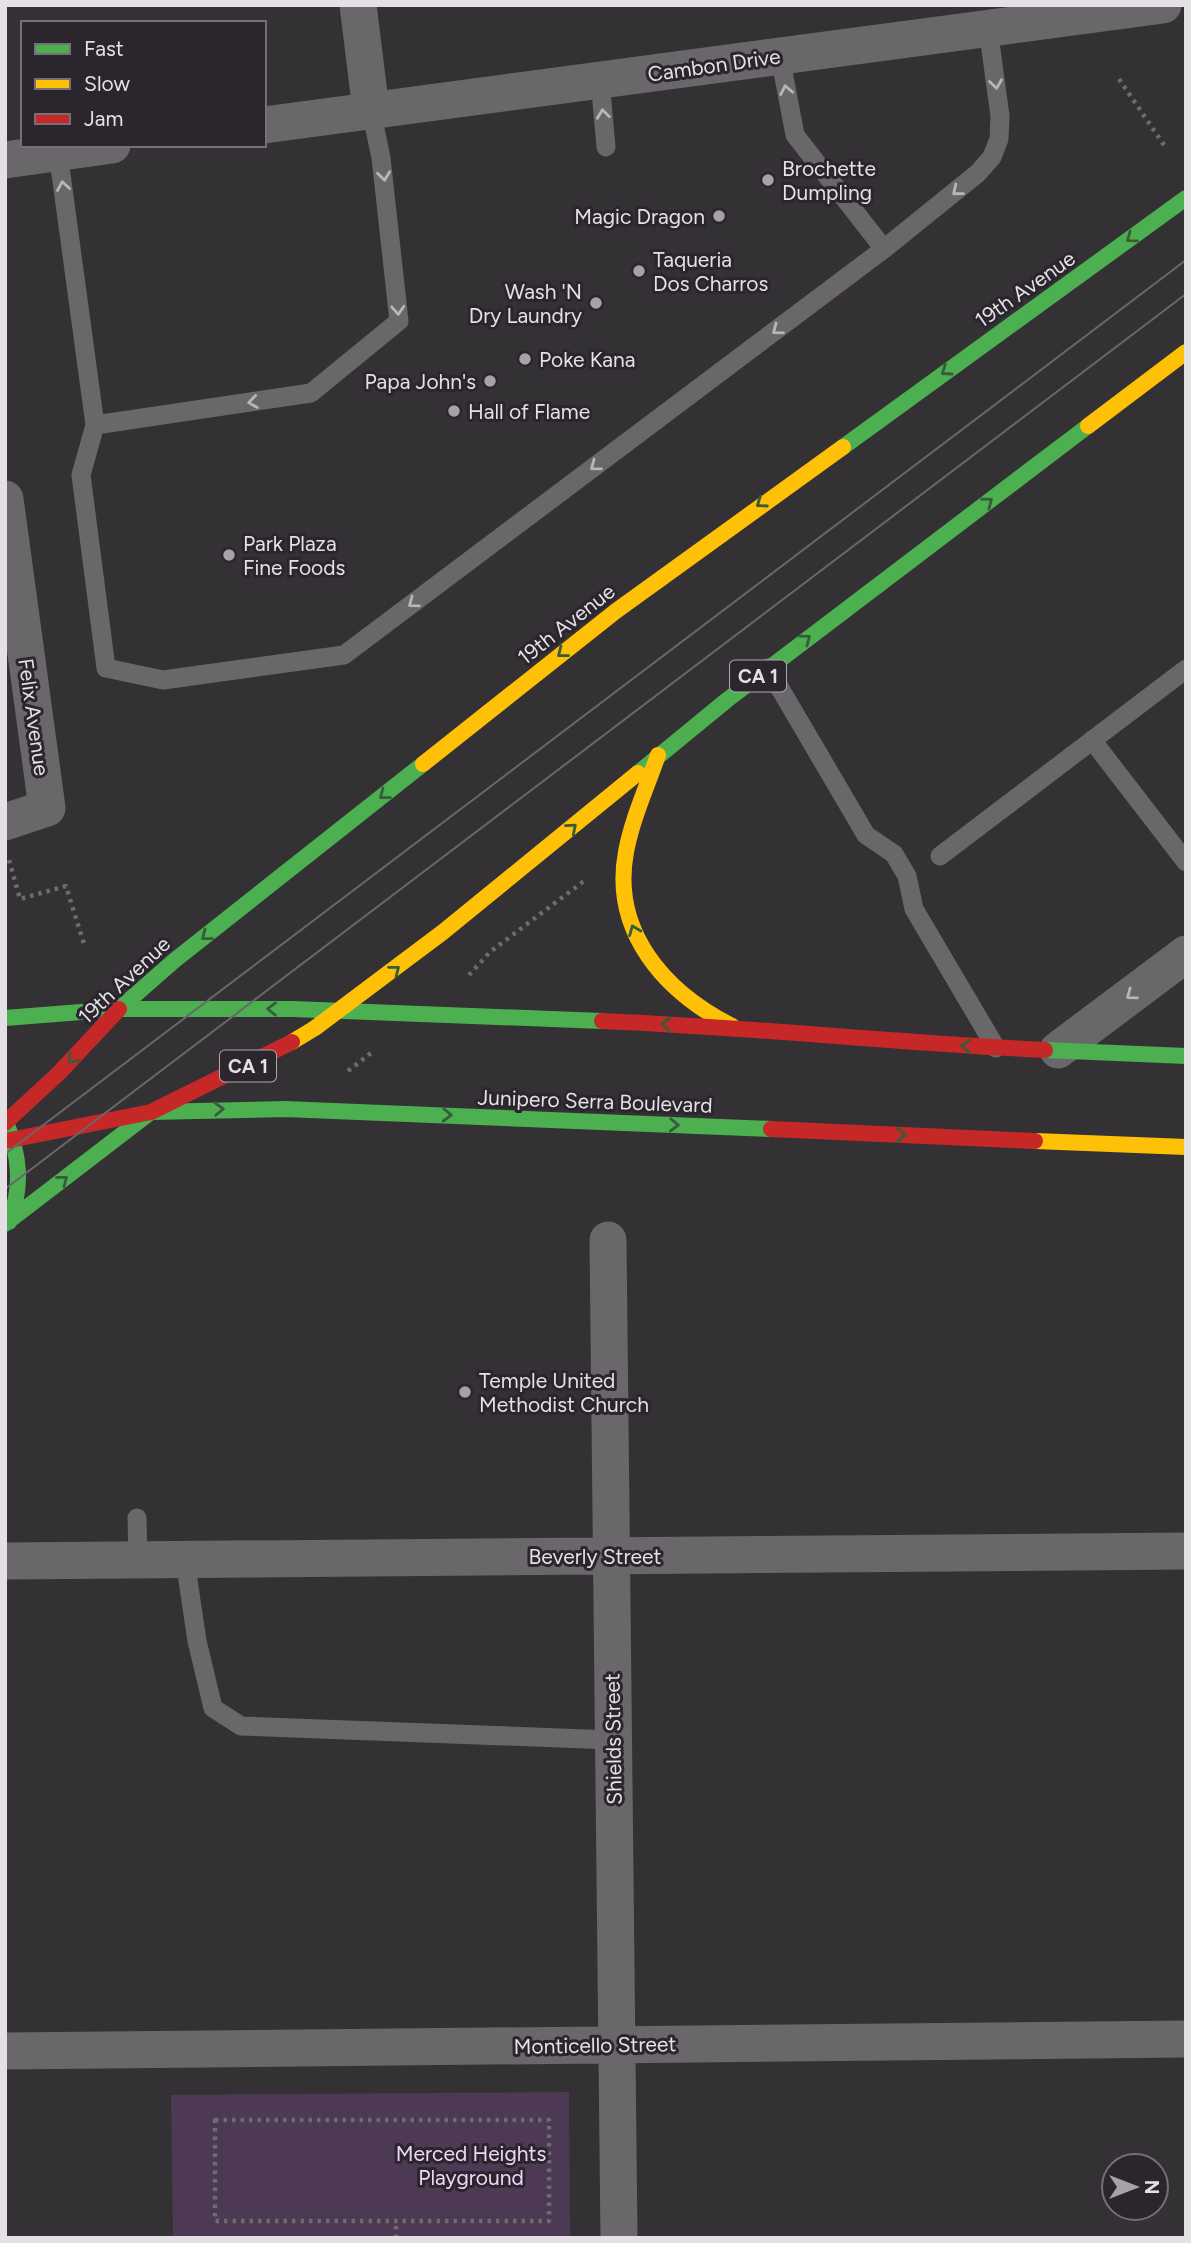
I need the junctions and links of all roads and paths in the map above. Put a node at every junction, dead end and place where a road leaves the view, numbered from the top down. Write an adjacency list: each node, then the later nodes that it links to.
1 (358, 5): 7 (street)
2 (1163, 5): 3 (street, Cambon Drive)
3 (988, 28): 4 (street, Cambon Drive); 15 (lane, one-way to 15)
4 (780, 57): 6 (street, Cambon Drive); 15 (lane, one-way to 4)
5 (1119, 79): 11 (path)
6 (600, 80): 7 (street, Cambon Drive); 10 (lane, one-way to 6)
7 (371, 110): 8 (street, Cambon Drive); 17 (lane, one-way to 17)
8 (266, 125)
9 (97, 147): 12 (street)
10 (606, 147)
11 (1166, 148)
12 (58, 152): 13 (street); 17 (lane, one-way to 12)
13 (5, 160)
14 (1186, 198): 31 (main road, 19th Avenue, one-way to 31)
15 (884, 249): 17 (lane, one-way to 17)
16 (1186, 352): 19 (main road, CA 1, one-way to 16)
17 (95, 425)
18 (5, 499): 23 (street, Felix Avenue)
19 (768, 668): 22 (main road, CA 1); 35 (lane)
20 (1186, 669): 21 (lane)
21 (1092, 740): 25 (lane); 26 (lane)
22 (657, 755): 32 (main road, CA 1, one-way to 22); 34 (main road, one-way to 22)
23 (5, 822)
24 (6, 849): 28 (path)
25 (940, 856)
26 (1186, 862)
27 (593, 884): 30 (path)
28 (84, 944)
29 (1186, 954): 37 (street, one-way to 37)
30 (473, 971)
31 (119, 1009): 32 (main road, one-way to 31); 33 (main road); 41 (main road, 19th Avenue, one-way to 41)
32 (340, 1011): 34 (main road, one-way to 32); 40 (main road, CA 1)
33 (5, 1018)
34 (732, 1026): 35 (main road, one-way to 34)
35 (996, 1048): 37 (main road)
36 (375, 1050): 39 (path)
37 (1058, 1050): 38 (main road)
38 (1186, 1056)
39 (339, 1078)
40 (151, 1112): 42 (main road, Junipero Serra Boulevard / CA 1); 43 (main road, Junipero Serra Boulevard, one-way to 43); 44 (main road, one-way to 40)
41 (6, 1122): 42 (main road)
42 (9, 1140): 44 (main road)
43 (1186, 1147)
44 (7, 1223)
45 (607, 1240): 48 (street, Shields Street)
46 (137, 1518): 49 (lane)
47 (1186, 1551): 48 (street, Beverly Street)
48 (611, 1556): 50 (street, Beverly Street); 52 (street, Shields Street)
49 (138, 1560): 50 (street, Beverly Street); 51 (street, Beverly Street)
50 (185, 1560): 52 (lane)
51 (5, 1561)
52 (613, 1740): 54 (street, Shields Street)
53 (1186, 2039): 54 (street, Monticello Street)
54 (616, 2045): 55 (street, Monticello Street); 58 (street, Shields Street)
55 (5, 2051)
56 (396, 2221): 56 (path); 57 (path)
57 (396, 2238)
58 (619, 2238)

